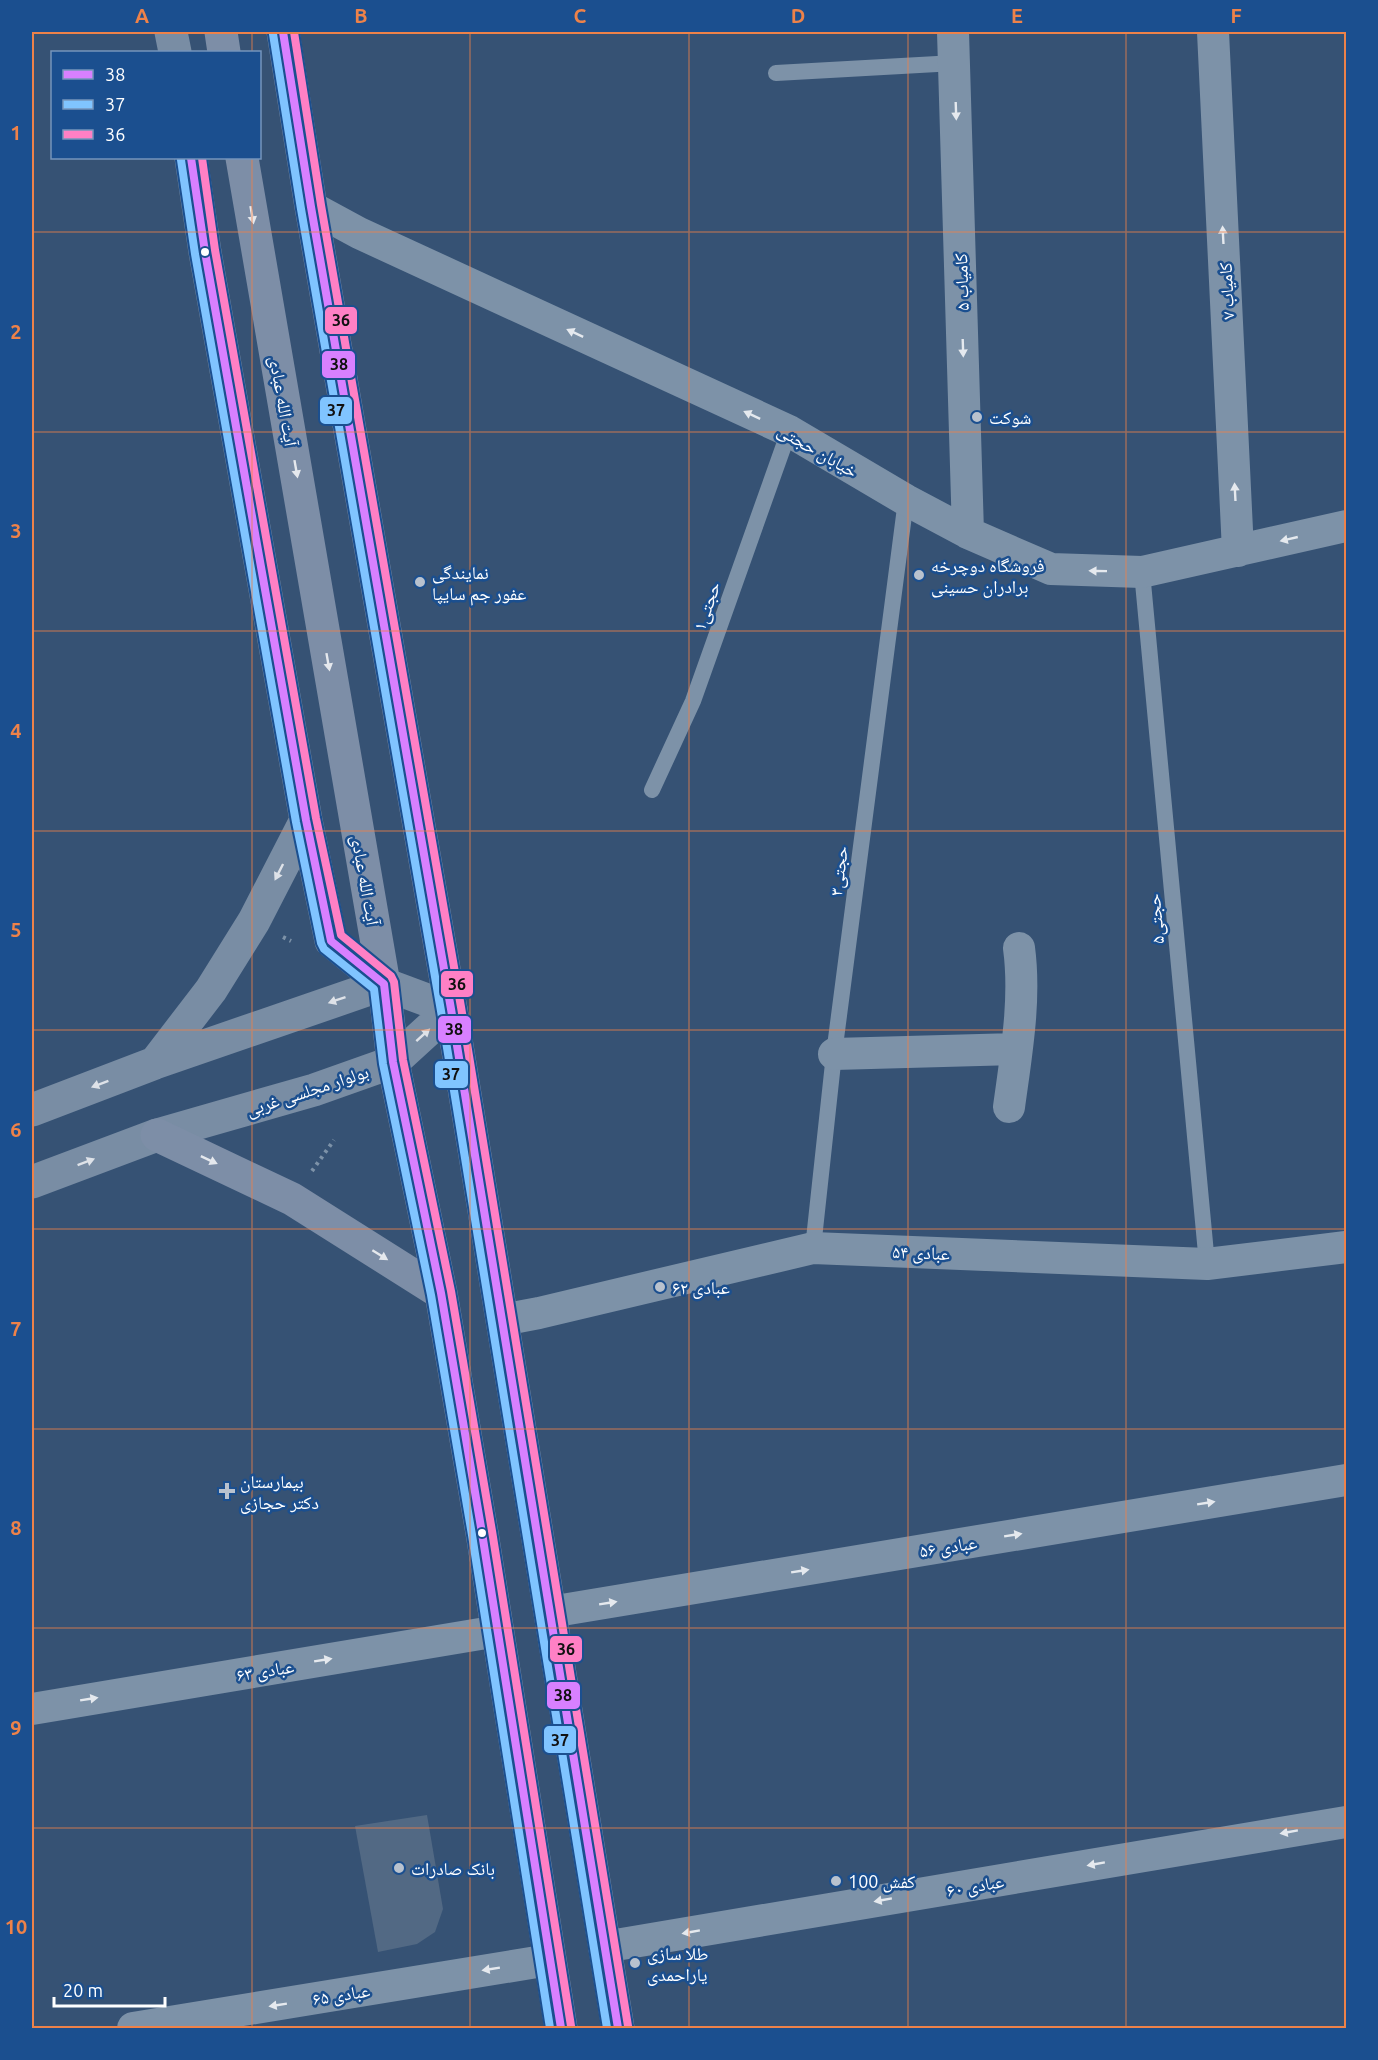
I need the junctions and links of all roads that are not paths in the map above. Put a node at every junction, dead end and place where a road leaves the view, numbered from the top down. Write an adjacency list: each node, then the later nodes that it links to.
1 (171, 32): 6 (main road)
2 (221, 32): 7 (main road)
3 (283, 32): 12 (main road)
4 (953, 32): 8 (street, کامیاب ۵)
5 (1213, 32): 17 (street, کامیاب ۷, one-way to 5)
6 (175, 51)
7 (224, 51)
8 (955, 63): 9 (lane); 16 (street, کامیاب ۵, one-way to 16)
9 (776, 73)
10 (191, 159): 20 (main road)
11 (242, 159): 22 (main road, آیت الله عبادی, one-way to 22)
12 (311, 207): 13 (street, خیابان حجتی, one-way to 12); 23 (main road)
13 (789, 431): 14 (street, خیابان حجتی); 19 (lane, حجتی۱)
14 (906, 500): 16 (street, خیابان حجتی); 25 (lane, حجتی۳)
15 (1347, 526): 17 (street, خیابان حجتی, one-way to 17)
16 (968, 532): 18 (street, خیابان حجتی, one-way to 16)
17 (1238, 551): 18 (street, خیابان حجتی)
18 (1142, 572): 34 (lane, حجتی۵)
19 (652, 790)
20 (306, 820): 22 (main road); 27 (main road, one-way to 27)
21 (1019, 948): 24 (street)
22 (384, 984): 23 (main road); 26 (main road, آیت الله عبادی); 27 (main road, one-way to 27)
23 (452, 1009): 26 (main road, بولوار مجلسی غربی, one-way to 23); 36 (main road)
24 (1016, 1049): 25 (street); 28 (street)
25 (834, 1054): 33 (lane, حجتی۳)
26 (393, 1062): 30 (main road, بولوار مجلسی غربی); 35 (main road, آیت الله عبادی)
27 (155, 1064): 29 (main road, one-way to 29)
28 (1009, 1107)
29 (32, 1110)
30 (156, 1135): 31 (main road, بولوار مجلسی غربی, one-way to 30); 35 (main road, one-way to 35)
31 (32, 1182)
32 (1347, 1247): 34 (street, عبادی ۵۴)
33 (813, 1248): 34 (street, عبادی ۵۴); 36 (street, عبادی ۵۴)
34 (1207, 1264)
35 (441, 1293): 39 (main road, آیت الله عبادی)
36 (502, 1320): 38 (main road)
37 (1347, 1480): 38 (street, عبادی ۵۶, one-way to 37)
38 (550, 1612): 42 (main road)
39 (498, 1631): 40 (street, عبادی ۶۳, one-way to 39); 43 (main road, آیت الله عبادی)
40 (32, 1708)
41 (1347, 1822): 42 (street, عبادی ۶۰, one-way to 42)
42 (604, 1947): 46 (main road)
43 (549, 1960): 44 (street, عبادی ۶۵, one-way to 44); 45 (main road, آیت الله عبادی)
44 (133, 2028)
45 (561, 2028)
46 (618, 2028)

